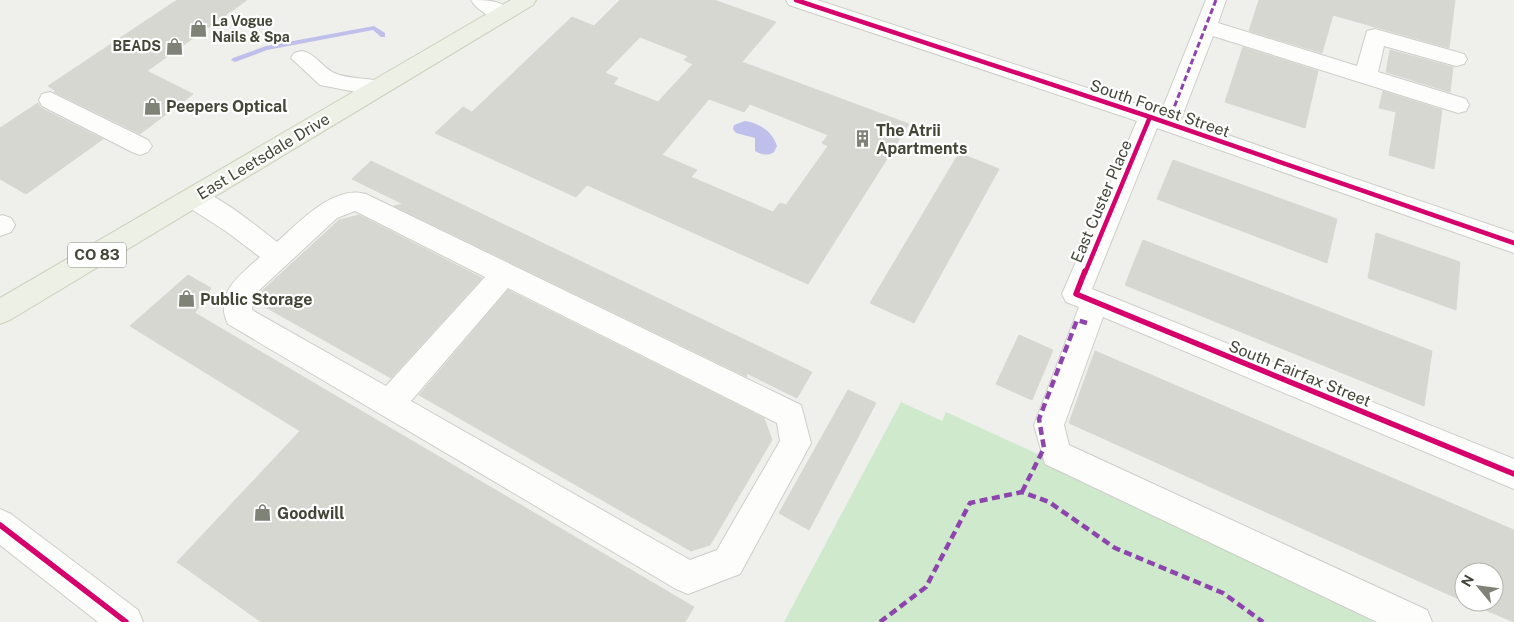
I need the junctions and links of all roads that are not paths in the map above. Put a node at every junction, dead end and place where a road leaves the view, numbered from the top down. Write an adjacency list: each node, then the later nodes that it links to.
1 (481, 0): 5 (street)
2 (526, 0): 5 (main road, East Leetsdale Drive / CO 83)
3 (796, 0): 13 (street, South Forest Street)
4 (1216, 0): 6 (street, East Custer Place)
5 (503, 14): 10 (main road, East Leetsdale Drive / CO 83)
6 (1206, 27): 9 (street); 13 (street, East Custer Place)
7 (302, 58): 10 (street)
8 (1456, 60): 9 (street)
9 (1366, 77): 12 (street)
10 (377, 88): 15 (main road, East Leetsdale Drive / CO 83)
11 (50, 100): 14 (street)
12 (1458, 105)
13 (1159, 120): 16 (street, South Forest Street); 19 (street, East Custer Place)
14 (140, 146)
15 (194, 198): 17 (street); 20 (main road, East Leetsdale Drive / CO 83)
16 (1514, 243)
17 (278, 257): 18 (street); 21 (street)
18 (504, 274): 21 (street); 21 (street)
19 (1085, 298): 22 (street, South Fairfax Street); 25 (street, East Custer Place)
20 (0, 312)
21 (389, 404)
22 (1514, 474)
23 (0, 525): 24 (street)
24 (126, 622)
25 (1415, 622)

